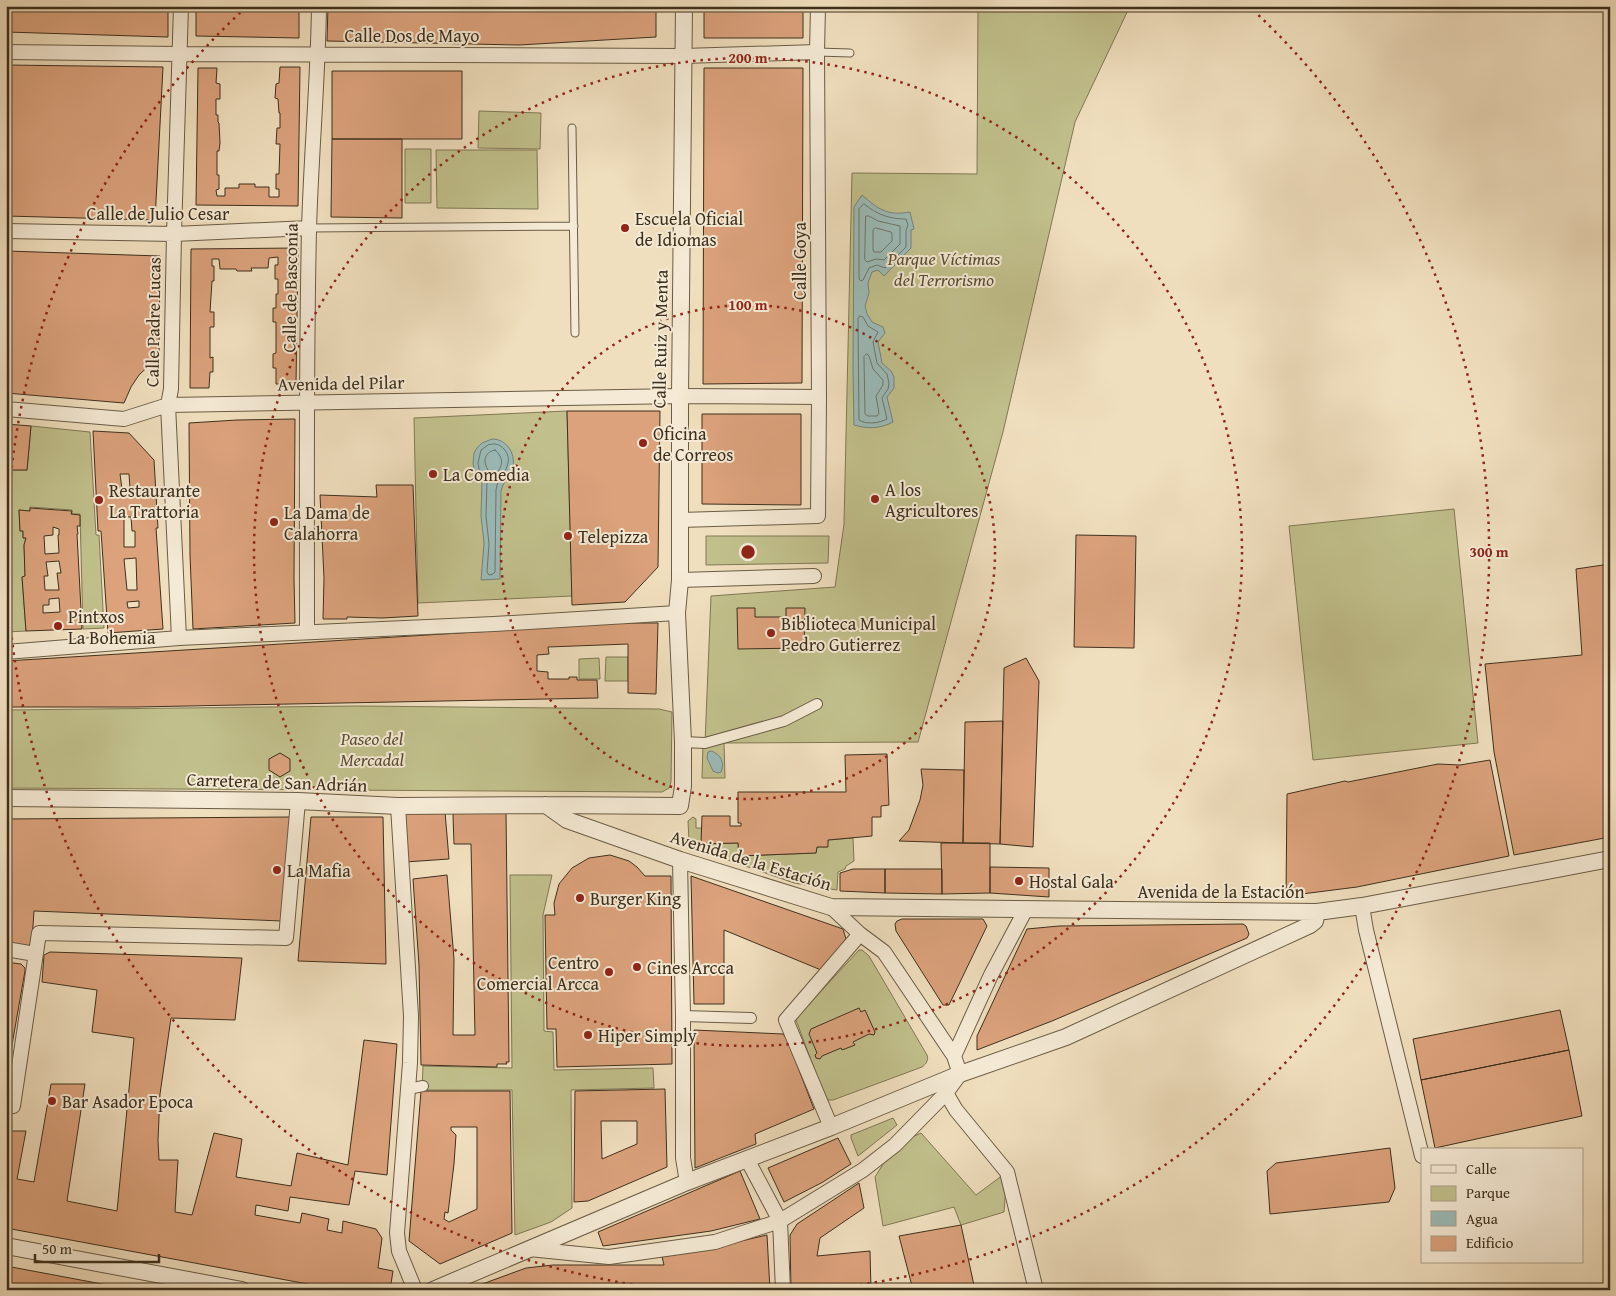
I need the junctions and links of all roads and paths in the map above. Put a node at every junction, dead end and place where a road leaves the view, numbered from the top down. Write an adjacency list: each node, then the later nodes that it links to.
1 (181, 6): 8 (street, Calle Padre Lucas)
2 (319, 6): 9 (street, Calle de Basconia)
3 (684, 6): 10 (street, Calle Ruiz y Menta)
4 (818, 6): 6 (street, Calle Goya)
5 (6, 52): 8 (street, Calle Dos de Mayo)
6 (817, 52): 7 (lane); 10 (street, Calle Dos de Mayo); 18 (street, Calle Goya)
7 (850, 53)
8 (179, 54): 9 (street, Calle Dos de Mayo); 15 (street, Calle Padre Lucas)
9 (318, 54): 10 (street, Calle Dos de Mayo); 13 (street, Calle de Basconia)
10 (683, 56): 17 (street, Calle Ruiz y Menta)
11 (572, 128): 12 (lane)
12 (574, 226): 13 (lane); 16 (lane)
13 (309, 228): 15 (street, Calle de Julio Cesar); 19 (street, Calle de Basconia)
14 (6, 231): 15 (street, Calle de Julio Cesar)
15 (174, 234): 20 (street, Calle Padre Lucas)
16 (575, 332)
17 (680, 396): 18 (street, Avenida del Pilar); 19 (street, Avenida del Pilar); 22 (street, Calle Ruiz y Menta)
18 (819, 397): 22 (street, Calle Goya)
19 (307, 402): 20 (street, Avenida del Pilar); 26 (street, Calle de Basconia)
20 (168, 405): 21 (street, Avenida del Pilar); 27 (street, Calle Padre Lucas)
21 (6, 409)
22 (680, 520): 24 (street, Calle Ruiz y Menta)
23 (814, 576): 24 (street)
24 (680, 580): 25 (street, Calle Ruiz y Menta)
25 (677, 613): 26 (street); 30 (street, Calle Ruiz y Menta)
26 (307, 632): 27 (street)
27 (179, 638): 28 (street)
28 (6, 652)
29 (817, 704): 30 (street)
30 (683, 742): 33 (street, Carretera de San Adrián)
31 (6, 798): 32 (street, Carretera de San Adrián)
32 (298, 801): 34 (street, Carretera de San Adrián); 43 (street)
33 (546, 805): 34 (street, Carretera de San Adrián); 36 (street, Avenida de la Estación)
34 (398, 806): 49 (street)
35 (1610, 859): 37 (street, Avenida de la Estación)
36 (680, 860): 38 (street, Avenida de la Estación); 44 (street)
37 (1362, 906): 40 (street, Avenida de la Estación); 53 (street)
38 (831, 907): 39 (street, Avenida de la Estación); 41 (street)
39 (1026, 910): 40 (street, Avenida de la Estación); 46 (street)
40 (1317, 912): 47 (street)
41 (860, 934): 46 (street); 52 (street)
42 (6, 949): 43 (street)
43 (35, 954): 51 (street)
44 (683, 1016): 45 (street); 55 (street)
45 (751, 1018)
46 (954, 1056): 47 (street)
47 (960, 1074): 50 (street); 52 (street)
48 (423, 1086): 49 (street)
49 (408, 1089): 60 (street)
50 (946, 1093): 56 (street); 63 (street)
51 (13, 1106)
52 (831, 1127): 54 (street)
53 (1421, 1152)
54 (747, 1160): 55 (street); 56 (street)
55 (687, 1182): 58 (street)
56 (780, 1221): 58 (street); 62 (street)
57 (6, 1246): 59 (street)
58 (526, 1249): 61 (street)
59 (242, 1290)
60 (415, 1290)
61 (433, 1290)
62 (783, 1290)
63 (1036, 1290)

